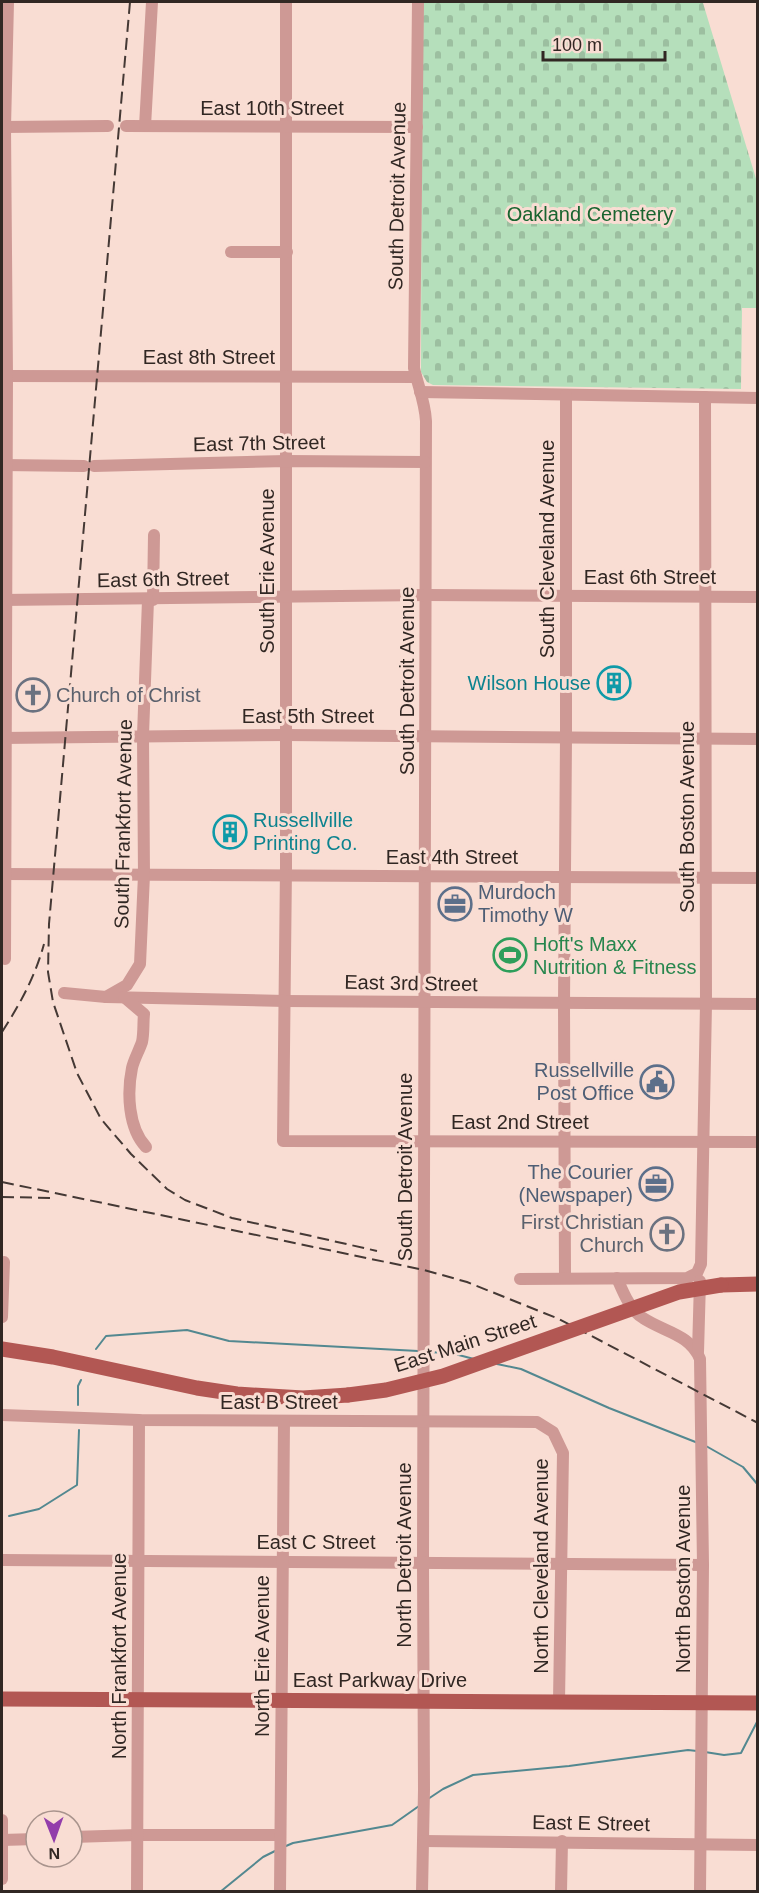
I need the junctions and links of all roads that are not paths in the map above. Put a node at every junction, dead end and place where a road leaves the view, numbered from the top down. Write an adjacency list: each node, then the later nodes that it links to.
1 (8, 2): 8 (street)
2 (152, 2): 7 (street)
3 (286, 2): 10 (street, South Erie Avenue)
4 (418, 2): 9 (street, South Detroit Avenue)
5 (108, 126): 8 (street)
6 (126, 126): 7 (street, East 10th Street)
7 (144, 126): 10 (street, East 10th Street)
8 (3, 127): 13 (street)
9 (417, 127): 10 (street, East 10th Street); 15 (street, South Detroit Avenue)
10 (287, 128): 12 (street, South Erie Avenue)
11 (231, 252): 12 (street)
12 (287, 252): 14 (street, South Erie Avenue)
13 (4, 376): 14 (street, East 8th Street); 22 (street)
14 (288, 376): 15 (street, East 8th Street); 20 (street, South Erie Avenue)
15 (416, 377): 16 (street, South Detroit Avenue)
16 (420, 392): 17 (street); 21 (street, South Detroit Avenue)
17 (566, 395): 18 (street); 26 (street, South Cleveland Avenue)
18 (705, 397): 19 (street); 27 (street, South Boston Avenue)
19 (758, 398)
20 (286, 461): 21 (street, East 7th Street); 22 (street, East 7th Street); 25 (street, South Erie Avenue)
21 (425, 462): 24 (street, South Detroit Avenue)
22 (4, 465): 29 (street)
23 (154, 535): 30 (street, South Frankfort Avenue)
24 (427, 595): 25 (street, East 6th Street); 26 (street, East 6th Street); 33 (street, South Detroit Avenue)
25 (286, 597): 30 (street, East 6th Street); 32 (street, South Erie Avenue)
26 (567, 597): 27 (street, East 6th Street); 34 (street, South Cleveland Avenue)
27 (705, 597): 28 (street, East 6th Street); 36 (street, South Boston Avenue)
28 (758, 597)
29 (3, 600): 30 (street, East 6th Street); 35 (street)
30 (151, 600): 31 (street, South Frankfort Avenue)
31 (143, 735): 32 (street, East 5th Street); 35 (street, East 5th Street); 39 (street, South Frankfort Avenue)
32 (286, 735): 33 (street, East 5th Street); 40 (street, South Erie Avenue)
33 (427, 736): 34 (street, East 5th Street); 41 (street, South Detroit Avenue)
34 (566, 737): 36 (street, East 5th Street); 42 (street, South Cleveland Avenue)
35 (3, 738): 38 (street)
36 (707, 738): 37 (street, East 5th Street); 43 (street, South Boston Avenue)
37 (758, 739)
38 (3, 874): 39 (street, East 4th Street); 45 (street)
39 (144, 875): 40 (street, East 4th Street); 47 (street, South Frankfort Avenue)
40 (286, 876): 41 (street, East 4th Street); 49 (street, South Erie Avenue)
41 (426, 876): 42 (street, East 4th Street); 50 (street, South Detroit Avenue)
42 (564, 877): 43 (street, East 4th Street); 51 (street, South Cleveland Avenue)
43 (705, 878): 44 (street, East 4th Street); 52 (street, South Boston Avenue)
44 (758, 878)
45 (5, 959)
46 (64, 993): 47 (street, East 3rd Street)
47 (105, 997): 48 (street, East 3rd Street)
48 (124, 997): 49 (street, East 3rd Street); 59 (street)
49 (285, 1001): 50 (street, East 3rd Street); 54 (street, South Erie Avenue)
50 (426, 1002): 51 (street, East 3rd Street); 55 (street, South Detroit Avenue)
51 (564, 1003): 52 (street, East 3rd Street); 56 (street, South Cleveland Avenue)
52 (706, 1004): 53 (street, East 3rd Street); 57 (street, South Boston Avenue)
53 (758, 1004)
54 (283, 1141): 55 (street, East 2nd Street)
55 (425, 1141): 56 (street, East 2nd Street); 69 (street, South Detroit Avenue)
56 (565, 1142): 57 (street, East 2nd Street); 62 (street, South Cleveland Avenue)
57 (704, 1142): 58 (street, East 2nd Street); 61 (street, South Boston Avenue)
58 (758, 1142)
59 (146, 1147)
60 (4, 1262): 66 (street)
61 (699, 1269): 63 (street); 68 (street)
62 (565, 1278): 63 (street); 64 (street)
63 (617, 1278): 68 (street)
64 (520, 1279)
65 (758, 1284): 67 (main road, East Main Street, bridge)
66 (2, 1317)
67 (2, 1349)
68 (698, 1352): 80 (street, North Boston Avenue)
69 (424, 1362): 73 (street, North Detroit Avenue)
70 (2, 1415): 71 (street, East B Street)
71 (139, 1420): 72 (street, East B Street); 76 (street, North Frankfort Avenue)
72 (284, 1421): 73 (street, East B Street); 77 (street, North Erie Avenue)
73 (424, 1422): 74 (street, East B Street); 78 (street, North Detroit Avenue)
74 (554, 1432): 79 (street, North Cleveland Avenue)
75 (2, 1560): 76 (street, East C Street)
76 (138, 1561): 77 (street, East C Street); 82 (street, North Frankfort Avenue)
77 (282, 1562): 78 (street, East C Street); 83 (street, North Erie Avenue)
78 (423, 1563): 79 (street, East C Street); 84 (street, North Detroit Avenue)
79 (563, 1564): 80 (street, East C Street); 85 (street, North Cleveland Avenue)
80 (703, 1565): 86 (street, North Boston Avenue)
81 (2, 1699): 82 (main road, East Parkway Drive)
82 (138, 1700): 83 (main road, East Parkway Drive); 89 (street, North Frankfort Avenue)
83 (281, 1701): 84 (main road, East Parkway Drive); 91 (street, North Erie Avenue)
84 (423, 1701): 85 (main road, East Parkway Drive); 94 (street, North Detroit Avenue)
85 (559, 1701): 86 (main road, East Parkway Drive)
86 (702, 1702): 87 (main road, East Parkway Drive); 96 (street, North Boston Avenue)
87 (757, 1703)
88 (2, 1820): 93 (street)
89 (137, 1835): 90 (street); 91 (street); 99 (street, North Frankfort Avenue)
90 (84, 1837)
91 (280, 1837): 100 (street, North Erie Avenue)
92 (24, 1839): 93 (street)
93 (2, 1840): 98 (street)
94 (424, 1841): 95 (street, East E Street); 101 (street, North Detroit Avenue)
95 (562, 1841): 96 (street, East E Street); 102 (street)
96 (700, 1844): 97 (street, East E Street); 103 (street, North Boston Avenue)
97 (758, 1845)
98 (2, 1879)
99 (137, 1892)
100 (280, 1892)
101 (422, 1892)
102 (561, 1892)
103 (700, 1892)

